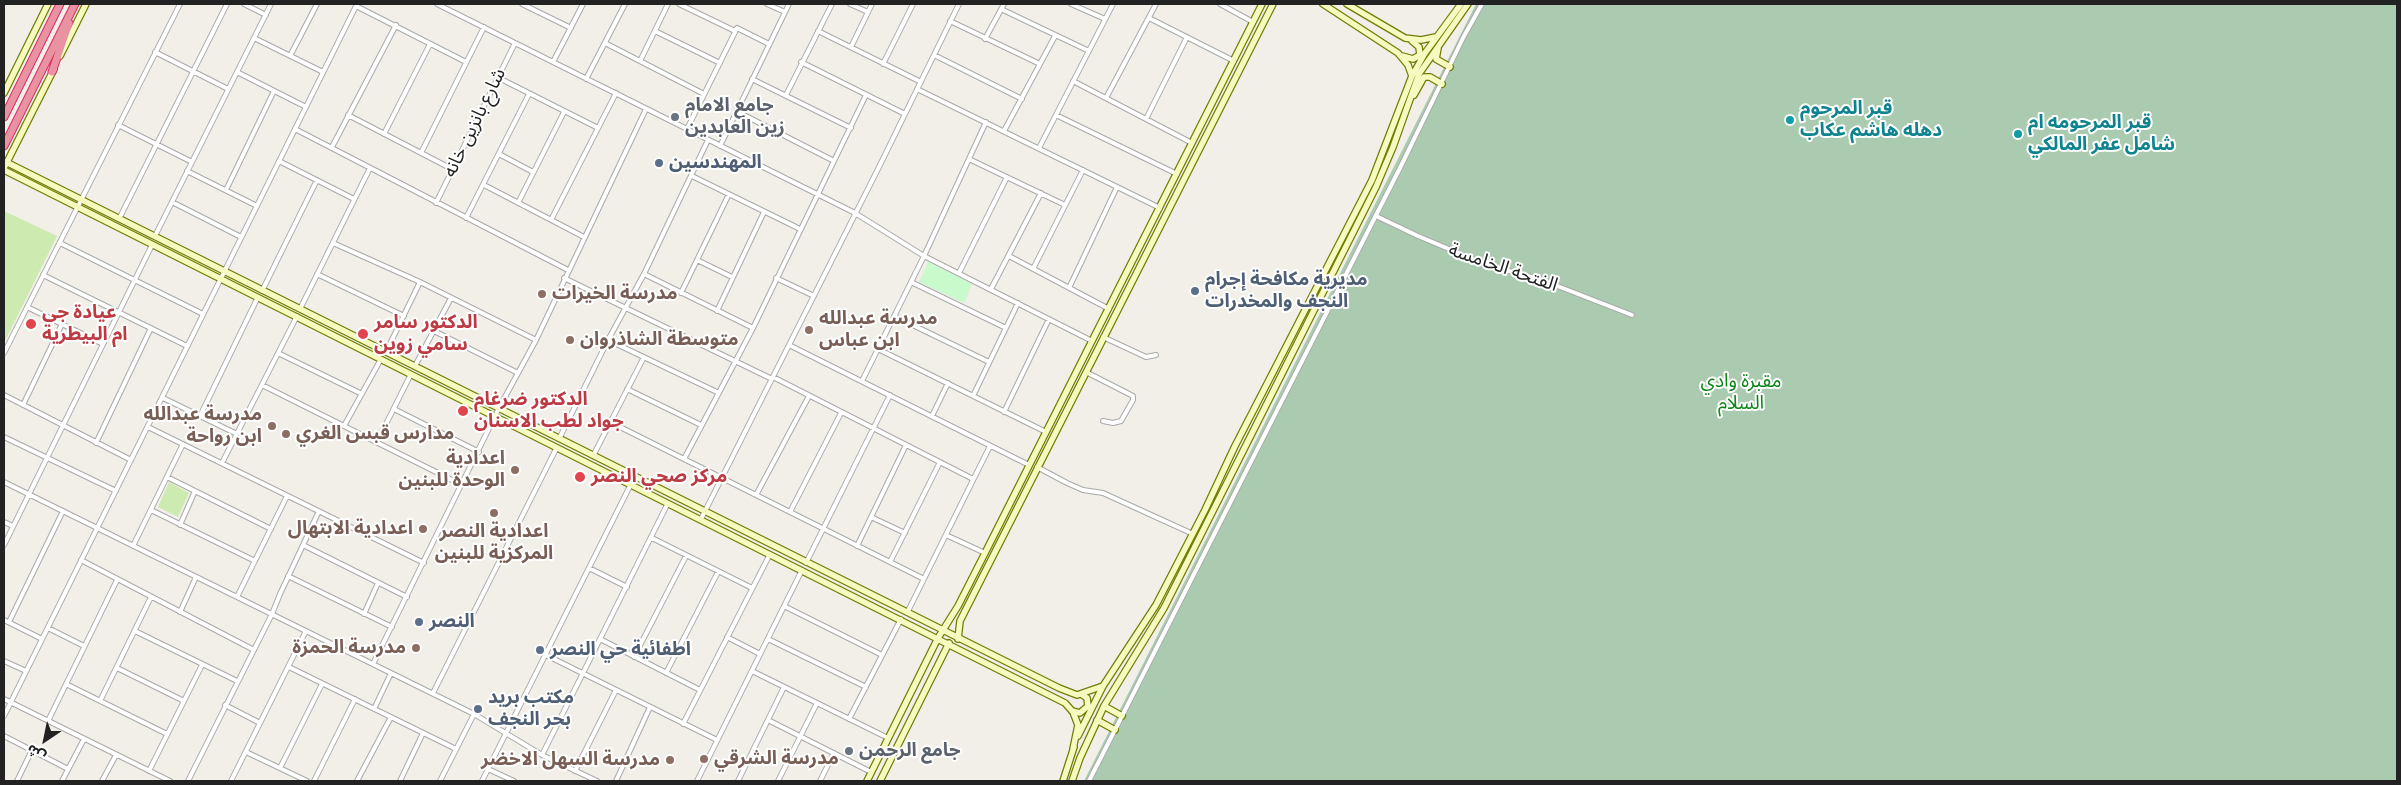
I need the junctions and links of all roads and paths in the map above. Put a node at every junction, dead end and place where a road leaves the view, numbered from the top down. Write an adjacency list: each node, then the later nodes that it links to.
1 (48, 4): 90 (street)
2 (60, 4): 106 (highway)
3 (75, 4): 77 (highway); 119 (highway)
4 (86, 4): 77 (street)
5 (180, 4): 63 (street)
6 (227, 4): 76 (street)
7 (244, 4): 40 (street)
8 (271, 4): 40 (street)
9 (317, 4): 65 (street)
10 (437, 4): 36 (street)
11 (522, 4): 47 (street)
12 (583, 4): 47 (street)
13 (625, 4): 58 (street)
14 (668, 4): 48 (street)
15 (679, 4): 50 (street)
16 (767, 4): 38 (street)
17 (789, 4): 38 (street)
18 (832, 4): 49 (street)
19 (850, 4): 39 (street)
20 (872, 4): 39 (street)
21 (913, 4): 73 (street)
22 (959, 4): 43 (street)
23 (1004, 4): 37 (street)
24 (1071, 4): 42 (street)
25 (1113, 4): 42 (street)
26 (1156, 4): 41 (street)
27 (1220, 4): 44 (street)
28 (1262, 4): 44 (street)
29 (1273, 4): 198 (street)
30 (1324, 4): 66 (street)
31 (1347, 4): 56 (street)
32 (1461, 4): 55 (street)
33 (1468, 4): 55 (street)
34 (1482, 4): 75 (street)
35 (356, 5): 45 (street); 79 (street)
36 (445, 5): 46 (street)
37 (1001, 9): 51 (street); 54 (street)
38 (785, 12): 60 (street)
39 (868, 12): 61 (street)
40 (266, 15): 53 (street)
41 (1149, 18): 52 (street); 96 (street)
42 (1105, 19): 62 (street)
43 (950, 21): 54 (street); 64 (street)
44 (1253, 22): 68 (street)
45 (396, 25): 59 (street); 104 (street)
46 (484, 27): 57 (street); 69 (street)
47 (571, 28): 70 (street)
48 (655, 31): 67 (street); 71 (street)
49 (818, 31): 61 (street); 72 (street)
50 (735, 32): 60 (street); 71 (street)
51 (1055, 36): 62 (street); 74 (street)
52 (1187, 36): 68 (street); 107 (street)
53 (254, 38): 65 (street); 78 (street)
54 (985, 38): 74 (street)
55 (1438, 38): 56 (street); 75 (street); 80 (street); 97 (street)
56 (1410, 40): 66 (street)
57 (515, 43): 70 (street); 81 (street, شارع بانزين خانه)
58 (605, 43): 67 (street); 83 (street)
59 (430, 44): 69 (street); 115 (street)
60 (769, 44): 82 (street)
61 (850, 47): 73 (street)
62 (1088, 51): 84 (street)
63 (155, 52): 76 (street); 109 (street)
64 (934, 55): 85 (street); 98 (street)
65 (290, 56): 79 (street)
66 (1402, 56): 80 (street)
67 (640, 61): 93 (street)
68 (1234, 61): 118 (street)
69 (466, 62): 123 (street)
70 (553, 62): 83 (street)
71 (720, 62): 93 (street)
72 (801, 62): 94 (street); 95 (street)
73 (883, 64): 85 (street)
74 (1040, 64): 98 (street)
75 (1450, 67): 86 (street)
76 (193, 71): 87 (street); 117 (street)
77 (52, 72): 129 (street)
78 (237, 72): 87 (street); 89 (street)
79 (323, 72): 99 (street)
80 (1412, 76): 319 (street)
81 (497, 77): 92 (street); 131 (street, شارع بانزين خانه)
82 (752, 78): 94 (street); 101 (street)
83 (586, 79): 91 (street)
84 (1073, 81): 96 (street); 105 (street)
85 (920, 82): 88 (street)
86 (1442, 84): 97 (street); 158 (street)
87 (228, 89): 128 (street)
88 (917, 89): 103 (street); 108 (street)
89 (274, 91): 99 (street); 141 (street)
90 (4, 92)
91 (616, 93): 100 (street); 110 (street)
92 (529, 94): 102 (street); 124 (street)
93 (704, 94): 113 (street)
94 (786, 95): 111 (street)
95 (866, 95): 103 (street); 111 (street)
96 (1106, 98): 107 (street)
97 (1410, 98): 363 (street)
98 (1022, 99): 114 (street)
99 (306, 107): 112 (street)
100 (646, 109): 113 (street); 165 (street)
101 (736, 111): 120 (street); 127 (street)
102 (564, 112): 110 (street); 134 (street)
103 (905, 114): 157 (street)
104 (348, 115): 115 (street); 121 (street)
105 (1056, 115): 122 (street); 135 (street)
106 (4, 117)
107 (1146, 119): 118 (street)
108 (986, 122): 114 (street); 125 (street)
109 (118, 125): 117 (street); 146 (street)
110 (598, 128): 161 (street)
111 (851, 128): 127 (street)
112 (296, 129): 121 (street); 126 (street)
113 (687, 129): 116 (street)
114 (1004, 131): 122 (street)
115 (384, 134): 123 (street)
116 (708, 140): 120 (street); 136 (street)
117 (156, 144): 128 (street); 160 (street)
118 (1192, 144): 135 (street)
119 (4, 146)
120 (720, 146): 144 (street)
121 (332, 147): 130 (street)
122 (1039, 148): 132 (street)
123 (421, 153): 131 (street)
124 (499, 154): 134 (street); 139 (street)
125 (969, 159): 137 (street); 169 (street)
126 (279, 161): 138 (street); 152 (street)
127 (834, 161): 144 (street)
128 (192, 162): 133 (street)
129 (5, 167): 146 (street); 153 (street)
130 (370, 168): 145 (street); 148 (street)
131 (452, 169): 148 (street, شارع بانزين خانه)
132 (1083, 170): 140 (street); 151 (street)
133 (188, 171): 141 (street); 147 (street)
134 (533, 172): 149 (street)
135 (1177, 174): 154 (street)
136 (692, 176): 143 (street); 177 (street)
137 (1008, 177): 142 (street); 178 (street)
138 (317, 180): 145 (street); 192 (street)
139 (484, 184): 149 (street); 159 (street)
140 (1117, 187): 154 (street); 190 (street)
141 (226, 190): 152 (street)
142 (1041, 193): 151 (street); 170 (street)
143 (729, 194): 156 (street); 171 (street)
144 (818, 195): 157 (street); 162 (street)
145 (354, 199): 166 (street)
146 (81, 200): 150 (street); 153 (street)
147 (172, 202): 163 (street); 164 (street)
148 (436, 202): 159 (street)
149 (518, 203): 161 (street)
150 (92, 205): 155 (street); 160 (street)
151 (1065, 205): 173 (street)
152 (257, 206): 164 (street)
153 (78, 207): 155 (street); 167 (street)
154 (1160, 208): 195 (street)
155 (88, 212): 168 (street)
156 (764, 212): 162 (street); 182 (street)
157 (855, 214): 169 (street); 194 (street)
158 (1376, 216): 207 (street, الفتحة الخامسة); 412 (street)
159 (466, 218): 174 (street)
160 (119, 219): 163 (street)
161 (551, 220): 165 (street)
162 (800, 229): 185 (street)
163 (154, 237): 172 (street)
164 (241, 237): 175 (street)
165 (584, 237): 174 (street)
166 (333, 242): 176 (street); 188 (street)
167 (60, 243): 179 (street); 186 (street)
168 (152, 245): 180 (street); 186 (street)
169 (924, 256): 178 (street); 189 (street)
170 (1009, 256): 173 (street); 191 (street)
171 (697, 260): 182 (street); 193 (street)
172 (217, 268): 175 (street); 180 (street)
173 (1033, 269): 190 (street)
174 (568, 270): 184 (street)
175 (224, 272): 181 (street); 183 (street)
176 (317, 274): 202 (street); 209 (street)
177 (644, 274): 193 (street); 201 (street)
178 (959, 274): 191 (street)
179 (43, 275): 200 (street); 205 (street)
180 (214, 275): 183 (street)
181 (232, 276): 187 (street); 192 (street)
182 (732, 277): 204 (street)
183 (221, 278): 187 (street); 206 (street)
184 (564, 278): 201 (street); 220 (street)
185 (776, 278): 194 (street); 216 (street)
186 (135, 280): 205 (street); 206 (street)
187 (228, 282): 196 (street)
188 (420, 282): 197 (street); 209 (street)
189 (911, 282): 210 (street); 217 (street)
190 (1068, 288): 203 (street)
191 (991, 289): 199 (street)
192 (262, 291): 202 (street)
193 (681, 293): 204 (street)
194 (814, 296): 225 (street)
195 (1115, 296): 198 (street); 203 (street)
196 (258, 297): 208 (street); 259 (street)
197 (451, 298): 218 (street); 220 (street)
198 (1123, 298): 213 (street)
199 (1018, 303): 212 (street); 217 (street)
200 (27, 307): 214 (street); 228 (street)
201 (626, 308): 221 (street); 233 (street)
202 (300, 309): 227 (street)
203 (1109, 309): 211 (street)
204 (717, 311): 216 (street)
205 (118, 313): 215 (street); 223 (street)
206 (204, 314): 224 (street)
207 (1632, 315)
208 (297, 316): 229 (street); 232 (street)
209 (404, 316): 227 (street)
210 (894, 316): 226 (street); 234 (street)
211 (1104, 318): 213 (street); 222 (street)
212 (1050, 319): 222 (street); 256 (street)
213 (1111, 322): 219 (street)
214 (62, 324): 223 (street); 252 (street)
215 (151, 328): 224 (street); 274 (street)
216 (753, 328): 233 (street)
217 (1006, 328): 234 (street)
218 (434, 331): 235 (street); 237 (street)
219 (1104, 337): 230 (street); 236 (street)
220 (536, 340): 237 (street)
221 (608, 340): 231 (street); 273 (street)
222 (1092, 341): 270 (street)
223 (103, 344): 265 (street)
224 (187, 346): 250 (street)
225 (789, 346): 239 (street); 240 (street)
226 (878, 349): 240 (street); 241 (street)
227 (386, 352): 235 (street)
228 (4, 353)
229 (278, 353): 242 (street); 245 (street)
230 (1156, 355)
231 (644, 357): 243 (street); 244 (street)
232 (381, 359): 238 (street); 245 (street)
233 (736, 360): 239 (street); 244 (street)
234 (989, 362): 249 (street)
235 (415, 366): 251 (street)
236 (1086, 372): 262 (street); 288 (street)
237 (518, 373): 253 (street)
238 (411, 374): 254 (street); 255 (street)
239 (772, 378): 248 (street); 290 (street)
240 (862, 381): 247 (street)
241 (948, 383): 249 (street); 261 (street)
242 (262, 385): 266 (street); 271 (street)
243 (627, 389): 264 (street); 267 (street)
244 (719, 393): 267 (street)
245 (362, 394): 266 (street)
246 (4, 395): 252 (street)
247 (890, 395): 261 (street); 269 (street)
248 (809, 396): 257 (street); 298 (street)
249 (972, 396): 256 (street)
250 (162, 398): 259 (street); 268 (street)
251 (489, 404): 253 (street); 255 (street)
252 (23, 405): 265 (street)
253 (499, 408): 258 (street); 260 (street)
254 (394, 409): 275 (street); 280 (street)
255 (485, 411): 260 (street)
256 (1004, 412): 270 (street)
257 (841, 413): 269 (street); 306 (street)
258 (510, 414): 263 (street); 273 (street)
259 (200, 416): 271 (street)
260 (496, 416): 263 (street); 280 (street)
261 (932, 416): 278 (street)
262 (1103, 421)
263 (506, 422): 279 (street)
264 (610, 422): 281 (street); 283 (street)
265 (63, 426): 274 (street); 282 (street)
266 (344, 426): 275 (street)
267 (701, 426): 283 (street)
268 (148, 427): 276 (street); 284 (street)
269 (873, 429): 277 (street); 317 (street)
270 (1046, 432): 287 (street)
271 (237, 434): 286 (street)
272 (4, 437): 282 (street)
273 (559, 438): 281 (street)
274 (96, 442): 284 (street)
275 (377, 442): 294 (street)
276 (183, 444): 286 (street); 289 (street)
277 (906, 445): 285 (street); 309 (street)
278 (990, 446): 287 (street); 291 (street)
279 (557, 447): 293 (street); 397 (street)
280 (479, 452): 294 (street)
281 (593, 456): 301 (street)
282 (47, 458): 295 (street); 297 (street)
283 (684, 459): 290 (street)
284 (131, 460): 295 (street)
285 (940, 462): 291 (street); 318 (street)
286 (222, 463): 299 (street)
287 (1029, 465): 326 (street)
288 (1037, 467): 319 (street); 366 (street)
289 (167, 477): 296 (street); 302 (street)
290 (722, 477): 298 (street); 305 (street)
291 (973, 479): 320 (street)
292 (4, 482): 297 (street)
293 (631, 484): 300 (street); 334 (street)
294 (462, 485): 332 (street)
295 (116, 491): 315 (street)
296 (195, 491): 313 (street); 316 (street)
297 (29, 495): 303 (street); 314 (street)
298 (756, 495): 306 (street)
299 (287, 496): 304 (street); 316 (street)
300 (668, 503): 307 (street); 321 (street)
301 (693, 506): 305 (street); 307 (street)
302 (151, 510): 313 (street); 324 (street)
303 (63, 511): 315 (street); 356 (street)
304 (319, 511): 323 (street); 332 (street)
305 (704, 512): 308 (street); 310 (street)
306 (790, 512): 317 (street)
307 (690, 514): 310 (street)
308 (712, 516): 312 (street); 333 (street)
309 (871, 517): 318 (street); 325 (street)
310 (701, 519): 312 (street)
311 (4, 522): 314 (street)
312 (708, 523): 327 (street)
313 (180, 525): 330 (street)
314 (13, 526): 322 (street)
315 (98, 528): 324 (street); 329 (street)
316 (271, 529): 330 (street)
317 (823, 529): 325 (street); 333 (street)
318 (905, 533): 331 (street)
319 (1193, 534): 359 (street)
320 (946, 535): 326 (street); 339 (street)
321 (652, 538): 328 (street); 342 (street)
322 (4, 545)
323 (302, 545): 337 (street); 341 (street)
324 (133, 546): 338 (street)
325 (857, 546): 331 (street)
326 (985, 553): 362 (street)
327 (770, 554): 335 (street); 343 (street)
328 (686, 556): 336 (street); 378 (street)
329 (81, 560): 340 (street); 357 (street)
330 (255, 561): 345 (street)
331 (890, 562): 339 (street)
332 (424, 563): 346 (street)
333 (806, 563): 347 (street)
334 (589, 568): 342 (street); 376 (street)
335 (802, 570): 348 (street); 349 (street)
336 (718, 572): 343 (street); 388 (street)
337 (288, 576): 352 (street); 353 (street)
338 (196, 577): 345 (street); 350 (street)
339 (924, 578): 351 (street)
340 (117, 580): 344 (street); 372 (street)
341 (378, 583): 346 (street); 353 (street)
342 (627, 587): 368 (street)
343 (752, 588): 364 (street)
344 (151, 597): 350 (street); 360 (street)
345 (237, 597): 352 (street)
346 (407, 597): 358 (street)
347 (877, 598): 349 (street); 351 (street)
348 (784, 606): 369 (street); 377 (street)
349 (873, 606): 354 (street)
350 (180, 612): 373 (street)
351 (907, 613): 362 (street)
352 (272, 614): 361 (street); 373 (street)
353 (364, 614): 358 (street)
354 (901, 619): 365 (street); 377 (street)
355 (4, 620): 356 (street)
356 (9, 622): 367 (street)
357 (48, 628): 367 (street); 372 (street)
358 (392, 628): 380 (street)
359 (1143, 628): 363 (street); 371 (street)
360 (135, 631): 381 (street); 383 (street)
361 (306, 631): 380 (street); 382 (street)
362 (942, 631): 365 (street); 366 (street)
363 (1149, 634): 374 (street)
364 (727, 637): 375 (street); 396 (street)
365 (938, 638): 370 (street); 426 (street)
366 (958, 638): 398 (street)
367 (42, 639): 384 (street)
368 (600, 639): 378 (street); 387 (street)
369 (768, 639): 375 (street); 394 (street)
370 (948, 643): 409 (street); 464 (street)
371 (1131, 645): 374 (street); 392 (street)
372 (84, 646): 390 (street)
373 (254, 650): 389 (street)
374 (1138, 651): 406 (street)
375 (760, 654): 385 (street)
376 (546, 655): 387 (street); 422 (street)
377 (882, 655): 394 (street)
378 (634, 657): 388 (street)
379 (4, 660): 384 (street)
380 (374, 664): 386 (street)
381 (202, 665): 389 (street); 402 (street)
382 (289, 666): 391 (street); 418 (street)
383 (117, 668): 401 (street); 402 (street)
384 (26, 671): 403 (street)
385 (752, 671): 393 (street); 428 (street)
386 (391, 673): 397 (street); 408 (street)
387 (582, 673): 395 (street); 435 (street)
388 (666, 673): 396 (street)
389 (237, 681): 405 (street)
390 (66, 684): 401 (street); 417 (street)
391 (322, 684): 400 (street); 436 (street)
392 (1103, 686): 398 (street); 431 (street)
393 (784, 687): 404 (street); 415 (street)
394 (866, 687): 414 (street)
395 (616, 690): 407 (street); 440 (street)
396 (700, 690): 419 (street)
397 (433, 693): 410 (street)
398 (1081, 694): 409 (street)
399 (4, 699): 403 (street)
400 (355, 700): 408 (street); 451 (street)
401 (100, 701): 423 (street)
402 (184, 701): 423 (street)
403 (11, 702): 411 (street); 417 (street)
404 (817, 703): 414 (street); 425 (street)
405 (225, 706): 418 (street); 448 (street)
406 (1104, 706): 412 (street); 416 (street)
407 (650, 707): 419 (street); 458 (street)
408 (374, 709): 413 (street)
409 (1072, 711): 431 (street)
410 (474, 714): 422 (street); 429 (street)
411 (4, 716)
412 (1122, 716): 420 (street)
413 (391, 717): 421 (street); 452 (street)
414 (849, 719): 426 (street)
415 (768, 720): 425 (street); 460 (street)
416 (1097, 720): 420 (street); 443 (street)
417 (48, 721): 427 (street)
418 (260, 724): 432 (street)
419 (683, 724): 428 (street)
420 (1115, 730): 465 (street)
421 (423, 733): 429 (street); 453 (street)
422 (507, 733): 435 (street); 438 (street)
423 (167, 734): 439 (street)
424 (4, 736): 430 (street)
425 (800, 737): 433 (street); 461 (street)
426 (888, 738): 441 (street)
427 (84, 739): 434 (street); 437 (street)
428 (717, 740): 459 (street)
429 (456, 749): 454 (street)
430 (32, 750): 437 (street); 444 (street)
431 (1073, 750): 442 (street)
432 (246, 752): 436 (street); 449 (street)
433 (834, 753): 441 (street); 462 (street)
434 (116, 754): 439 (street); 446 (street)
435 (542, 755): 440 (street)
436 (280, 768): 450 (street)
437 (68, 769): 445 (street)
438 (488, 770): 455 (street); 456 (street)
439 (149, 771): 447 (street)
440 (575, 771): 457 (street)
441 (871, 772): 463 (street)
442 (1064, 778): 443 (street)
443 (1072, 778)
444 (16, 781)
445 (62, 781)
446 (102, 781)
447 (170, 781)
448 (188, 781)
449 (232, 781)
450 (307, 781)
451 (314, 781)
452 (357, 781)
453 (400, 781)
454 (440, 781)
455 (482, 781)
456 (514, 781)
457 (596, 781)
458 (616, 781)
459 (697, 781)
460 (738, 781)
461 (778, 781)
462 (820, 781)
463 (867, 781)
464 (880, 781)
465 (1089, 781)

